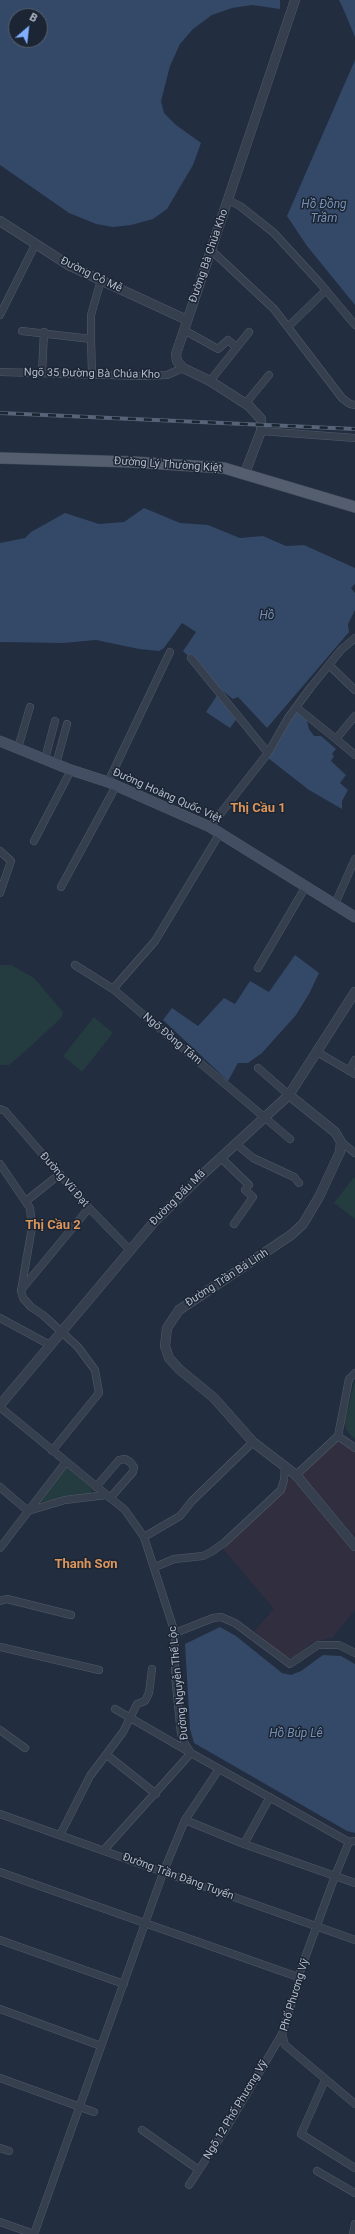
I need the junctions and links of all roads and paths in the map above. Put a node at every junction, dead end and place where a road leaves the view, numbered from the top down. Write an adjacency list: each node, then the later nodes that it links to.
1 (295, 0): 2 (street, Đường Bà Chúa Kho)
2 (228, 200): 5 (street, Đường Bà Chúa Kho); 7 (street)
3 (0, 221): 4 (street, Đường Cô Mễ)
4 (35, 245): 6 (street, Đường Cô Mễ); 8 (street)
5 (211, 250): 9 (street, Đường Bà Chúa Kho); 11 (street)
6 (101, 280): 9 (street, Đường Cô Mễ); 16 (street)
7 (326, 290): 10 (street); 11 (street)
8 (0, 315)
9 (187, 320): 12 (street, Đường Bà Chúa Kho)
10 (355, 325)
11 (289, 326): 25 (street)
12 (184, 330): 17 (street); 18 (street, Đường Bà Chúa Kho)
13 (22, 331): 14 (street)
14 (44, 332): 16 (street); 20 (street)
15 (249, 332): 17 (street)
16 (91, 339): 21 (street)
17 (236, 347): 23 (street)
18 (182, 368): 21 (street, Ngõ 35 Đường Bà Chúa Kho); 23 (street)
19 (0, 372): 20 (street, Ngõ 35 Đường Bà Chúa Kho)
20 (42, 373): 21 (street, Ngõ 35 Đường Bà Chúa Kho)
21 (92, 374)
22 (269, 375): 24 (street)
23 (210, 381): 24 (street)
24 (245, 404): 26 (street)
25 (355, 405)
26 (261, 431): 27 (street); 29 (street)
27 (355, 438)
28 (0, 458): 29 (main road, Đường Lý Thường Kiệt)
29 (245, 473): 30 (main road, Đường Lý Thường Kiệt)
30 (355, 507)
31 (355, 638): 34 (street)
32 (170, 652): 49 (street)
33 (191, 658): 44 (street)
34 (329, 665): 35 (street); 37 (street)
35 (355, 690)
36 (30, 707): 43 (street)
37 (296, 707): 41 (street); 44 (street)
38 (355, 716): 41 (street)
39 (55, 721): 46 (street)
40 (67, 724): 47 (street)
41 (336, 739): 45 (street)
42 (0, 741): 43 (main road, Đường Hoàng Quốc Việt)
43 (18, 748): 46 (main road, Đường Hoàng Quốc Việt)
44 (268, 753): 50 (street)
45 (355, 755)
46 (44, 759): 47 (main road, Đường Hoàng Quốc Việt)
47 (56, 764): 48 (main road, Đường Hoàng Quốc Việt)
48 (71, 770): 49 (main road, Đường Hoàng Quốc Việt); 52 (street)
49 (112, 784): 50 (main road, Đường Hoàng Quốc Việt); 56 (street)
50 (210, 827): 51 (main road, Đường Hoàng Quốc Việt)
51 (220, 833): 55 (main road, Đường Hoàng Quốc Việt); 62 (street)
52 (34, 842)
53 (0, 851): 57 (street)
54 (355, 859): 58 (street)
55 (306, 886): 58 (main road, Đường Hoàng Quốc Việt); 61 (street)
56 (61, 887)
57 (0, 893)
58 (335, 904): 59 (main road, Đường Hoàng Quốc Việt)
59 (354, 916)
60 (75, 965): 62 (street, Ngõ Đồng Tâm)
61 (258, 968)
62 (113, 989): 70 (street, Ngõ Đồng Tâm)
63 (354, 998): 64 (street, Đường Đấu Mã)
64 (317, 1052): 67 (street); 68 (street, Đường Đấu Mã)
65 (355, 1060): 67 (street)
66 (258, 1068): 68 (street)
67 (352, 1072)
68 (289, 1095): 70 (street, Đường Đấu Mã); 72 (street)
69 (0, 1109): 77 (street, Đường Vũ Đạt)
70 (265, 1116): 71 (street, Ngõ Đồng Tâm); 73 (street, Đường Đấu Mã)
71 (290, 1139)
72 (341, 1142): 74 (street); 90 (street, Đường Trần Bá Linh)
73 (235, 1143): 75 (street, Đường Đấu Mã); 78 (street)
74 (355, 1153)
75 (220, 1157): 81 (street); 82 (street, Đường Đấu Mã)
76 (0, 1164): 79 (street)
77 (60, 1174): 79 (street); 80 (street, Đường Vũ Đạt)
78 (299, 1183)
79 (26, 1202): 83 (street)
80 (89, 1208): 82 (street, Đường Vũ Đạt); 83 (street)
81 (234, 1224)
82 (130, 1250): 85 (street, Đường Đấu Mã)
83 (21, 1291): 85 (street)
84 (0, 1318): 86 (street)
85 (62, 1331): 86 (street, Đường Đấu Mã); 92 (street)
86 (50, 1345): 88 (street, Đường Đấu Mã)
87 (355, 1373): 89 (street)
88 (1, 1403): 92 (street, Đường Nguyễn Thế Lộc)
89 (338, 1436): 91 (street); 95 (street)
90 (253, 1442): 94 (street, Đường Trần Bá Linh); 100 (street)
91 (355, 1448)
92 (52, 1451): 93 (street, Đường Nguyễn Thế Lộc)
93 (66, 1462): 97 (street, Đường Nguyễn Thế Lộc); 99 (street)
94 (285, 1467): 95 (street, Đường Trần Bá Linh); 103 (street)
95 (296, 1475): 101 (street, Đường Trần Bá Linh)
96 (0, 1487): 99 (street)
97 (96, 1487): 98 (street, Đường Nguyễn Thế Lộc); 98 (street)
98 (108, 1497): 99 (street); 100 (street, Đường Nguyễn Thế Lộc)
99 (28, 1511): 102 (street)
100 (144, 1537): 103 (street, Đường Nguyễn Thế Lộc)
101 (355, 1546)
102 (0, 1548)
103 (155, 1567): 106 (street, Đường Nguyễn Thế Lộc)
104 (0, 1600): 105 (street)
105 (71, 1615)
106 (175, 1633): 108 (street); 115 (street, Đường Nguyễn Thế Lộc)
107 (0, 1647): 110 (street)
108 (355, 1653)
109 (152, 1669): 112 (street)
110 (99, 1670)
111 (115, 1709): 112 (street)
112 (131, 1717): 115 (street); 116 (street)
113 (0, 1730): 114 (street)
114 (25, 1748)
115 (191, 1753): 117 (street, Đường Nguyễn Thế Lộc); 118 (street)
116 (107, 1755): 118 (street); 122 (street)
117 (219, 1769): 119 (street, Đường Nguyễn Thế Lộc); 121 (street)
118 (156, 1794): 125 (street)
119 (270, 1797): 123 (street, Đường Nguyễn Thế Lộc); 124 (street)
120 (0, 1814): 122 (street, Đường Trần Đăng Tuyển)
121 (185, 1820): 124 (street); 127 (street)
122 (60, 1835): 125 (street, Đường Trần Đăng Tuyển)
123 (352, 1842): 128 (street, Phố Phương Vỹ)
124 (244, 1844): 128 (street)
125 (104, 1850): 127 (street, Đường Trần Đăng Tuyển)
126 (0, 1872): 130 (street)
127 (163, 1873): 130 (street); 131 (street, Đường Trần Đăng Tuyển)
128 (335, 1876): 129 (street); 131 (street, Phố Phương Vỹ)
129 (355, 1883)
130 (146, 1924): 134 (street); 135 (street)
131 (317, 1927): 133 (street, Đường Trần Đăng Tuyển); 134 (street, Phố Phương Vỹ)
132 (0, 1940): 135 (street)
133 (355, 1940)
134 (298, 1977): 137 (street, Phố Phương Vỹ)
135 (124, 1984): 138 (street)
136 (0, 2009): 138 (street)
137 (282, 2034): 140 (street, Phố Phương Vỹ); 148 (street, Ngõ 12 Phố Phương Vỹ)
138 (101, 2046): 142 (street)
139 (0, 2078): 142 (street)
140 (325, 2080): 141 (street, Phố Phương Vỹ); 147 (street)
141 (355, 2104)
142 (80, 2108): 143 (street); 154 (street)
143 (94, 2112)
144 (142, 2130): 148 (street)
145 (0, 2148): 146 (street)
146 (9, 2151)
147 (355, 2168)
148 (199, 2170): 150 (street, Ngõ 12 Phố Phương Vỹ)
149 (317, 2171): 151 (street)
150 (189, 2185)
151 (355, 2193)
152 (0, 2222): 154 (street)
153 (355, 2224): 155 (street)
154 (34, 2234)
155 (353, 2234)

